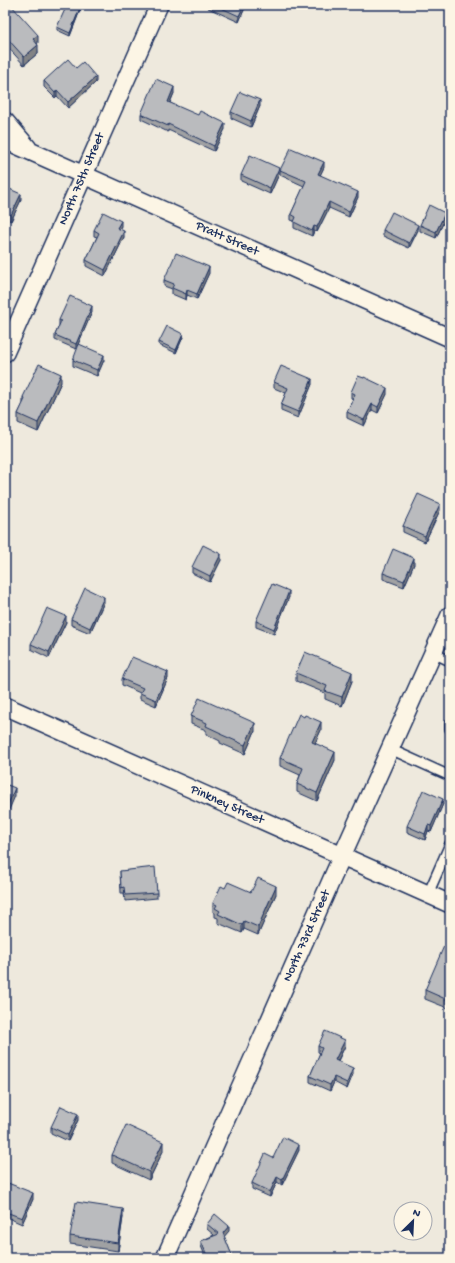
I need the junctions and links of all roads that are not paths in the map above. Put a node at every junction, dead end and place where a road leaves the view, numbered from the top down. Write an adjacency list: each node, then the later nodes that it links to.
1 (159, 5): 5 (street, North 75th Street)
2 (5, 121): 4 (street)
3 (5, 140): 4 (street, Pratt Street)
4 (31, 152): 5 (street, Pratt Street)
5 (83, 175): 6 (street, Pratt Street); 7 (street, North 75th Street)
6 (450, 338)
7 (5, 353)
8 (450, 614): 9 (street, North 73rd Street)
9 (433, 653): 10 (lane); 14 (street, North 73rd Street)
10 (450, 661)
11 (5, 706): 17 (street, Pinkney Street)
12 (450, 724): 13 (lane)
13 (450, 729)
14 (390, 749): 15 (lane); 17 (street, North 73rd Street)
15 (450, 776)
16 (450, 844): 18 (lane)
17 (342, 856): 18 (street, Pinkney Street); 20 (street, North 73rd Street)
18 (428, 894): 19 (street, Pinkney Street)
19 (450, 904)
20 (165, 1258)

